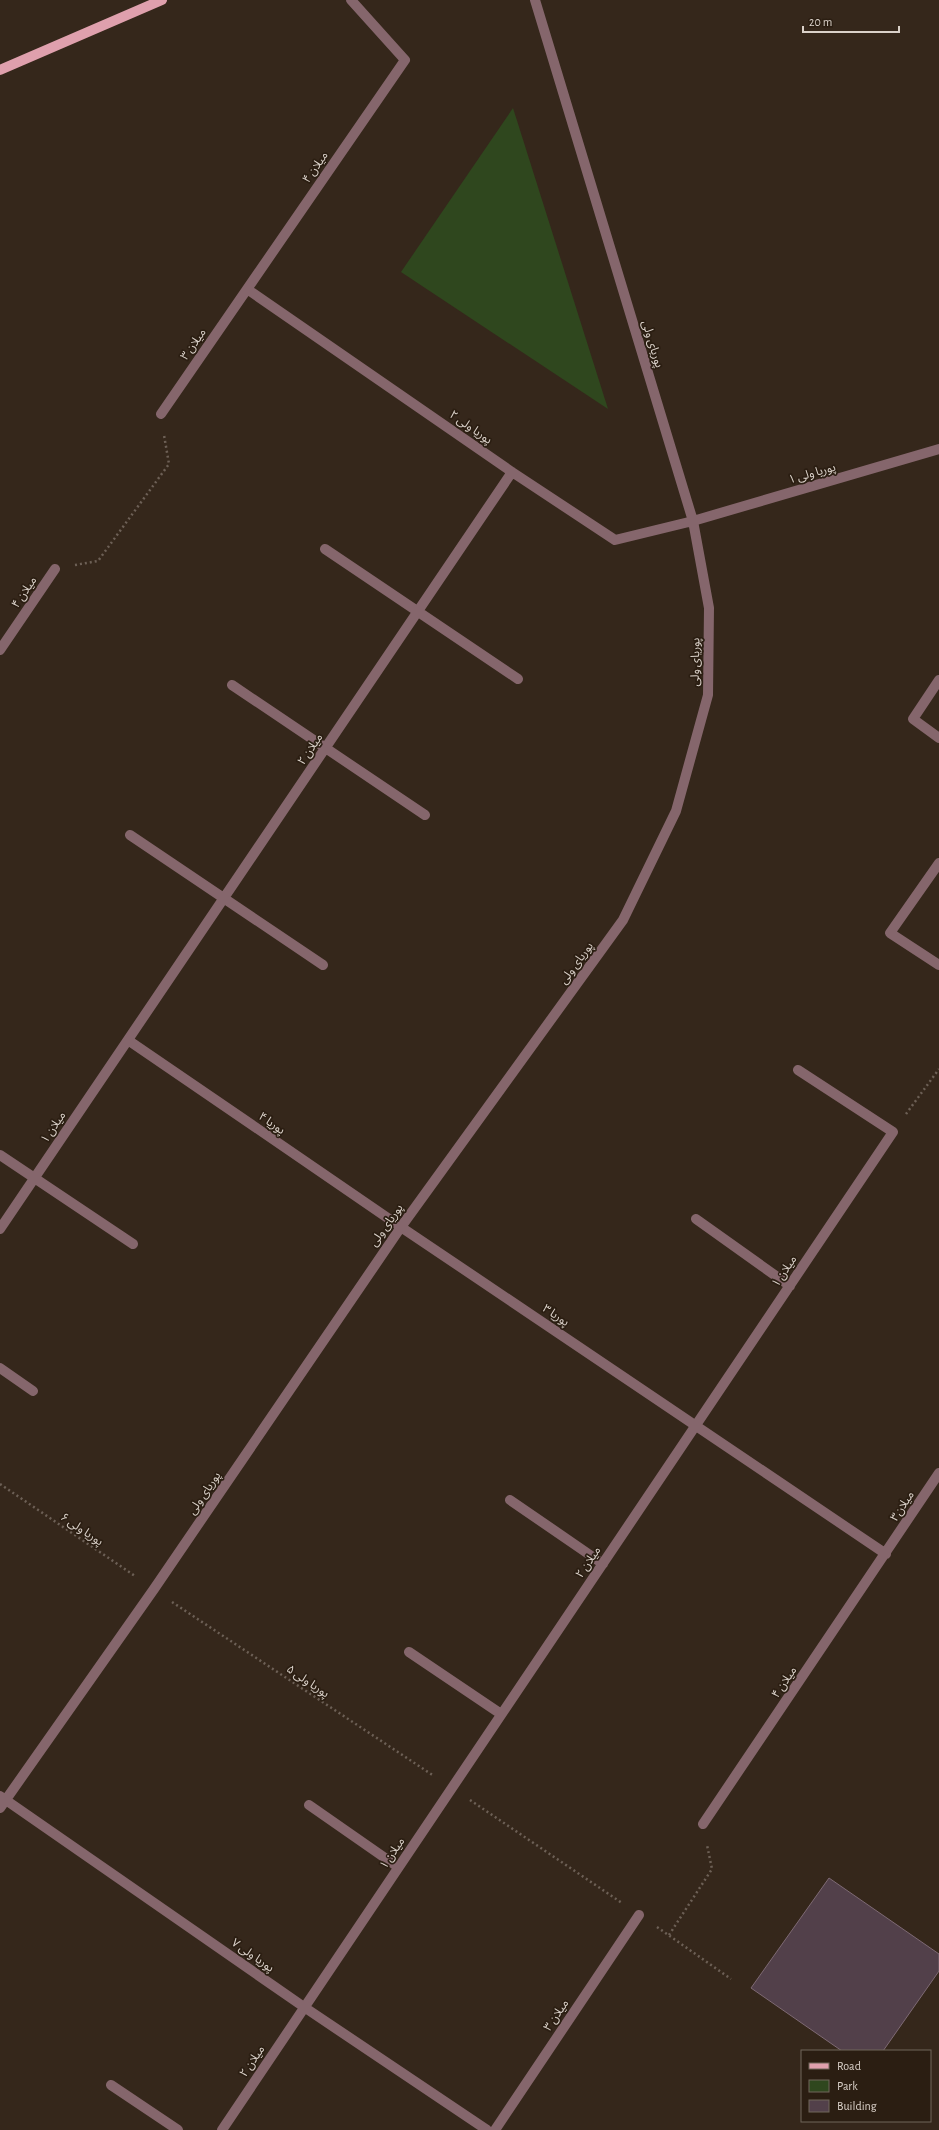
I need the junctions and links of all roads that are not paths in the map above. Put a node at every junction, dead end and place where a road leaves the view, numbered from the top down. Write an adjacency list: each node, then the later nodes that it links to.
1 (162, 0): 4 (main road)
2 (351, 0): 5 (street, میلان ۴)
3 (535, 0): 9 (street, پوریای ولی)
4 (0, 70)
5 (247, 289): 6 (street, میلان ۳); 8 (street, پوریا ولی ۲)
6 (161, 414)
7 (939, 449): 9 (street, پوریا ولی ۱)
8 (512, 472): 9 (street, پوریا ولی ۲); 12 (street, میلان ۲)
9 (693, 521): 30 (street, پوریای ولی)
10 (325, 549): 12 (street)
11 (55, 569): 13 (street, میلان ۴)
12 (418, 612): 14 (street); 18 (street, میلان ۲)
13 (0, 650)
14 (518, 679)
15 (939, 680): 17 (street)
16 (232, 685): 18 (street)
17 (939, 738)
18 (326, 748): 19 (street); 22 (street, میلان ۲)
19 (425, 815)
20 (130, 835): 22 (street)
21 (939, 863): 24 (street)
22 (224, 899): 23 (street); 25 (street, میلان ۲)
23 (323, 965)
24 (939, 965)
25 (128, 1040): 28 (street, میلان ۱); 30 (street, پوریا ۴)
26 (798, 1070): 33 (street, میلان ۱)
27 (0, 1154): 28 (street)
28 (35, 1178): 31 (street, میلان ۱); 32 (street)
29 (696, 1220): 33 (street)
30 (400, 1227): 36 (street, پوریا ۳); 43 (street, پوریای ولی)
31 (0, 1229)
32 (133, 1244)
33 (790, 1286): 36 (street, میلان ۱)
34 (0, 1368): 35 (street)
35 (33, 1390)
36 (696, 1425): 39 (street, پوریا ۳); 40 (street, میلان ۲)
37 (939, 1473): 39 (street, میلان۳)
38 (510, 1500): 40 (street)
39 (886, 1554): 45 (street, میلان ۴)
40 (603, 1564): 42 (street, میلان ۲)
41 (409, 1652): 42 (street)
42 (501, 1714): 46 (street, میلان ۱)
43 (2, 1801): 48 (street, پوریا ولی ۷)
44 (309, 1805): 46 (street)
45 (704, 1824)
46 (398, 1867): 48 (street, میلان ۱)
47 (639, 1915): 53 (street, میلان ۳)
48 (304, 2007): 51 (street, میلان ۲); 52 (street, پوریا ولی ۷)
49 (111, 2085): 50 (street)
50 (178, 2130)
51 (222, 2130)
52 (487, 2130)
53 (494, 2130)

